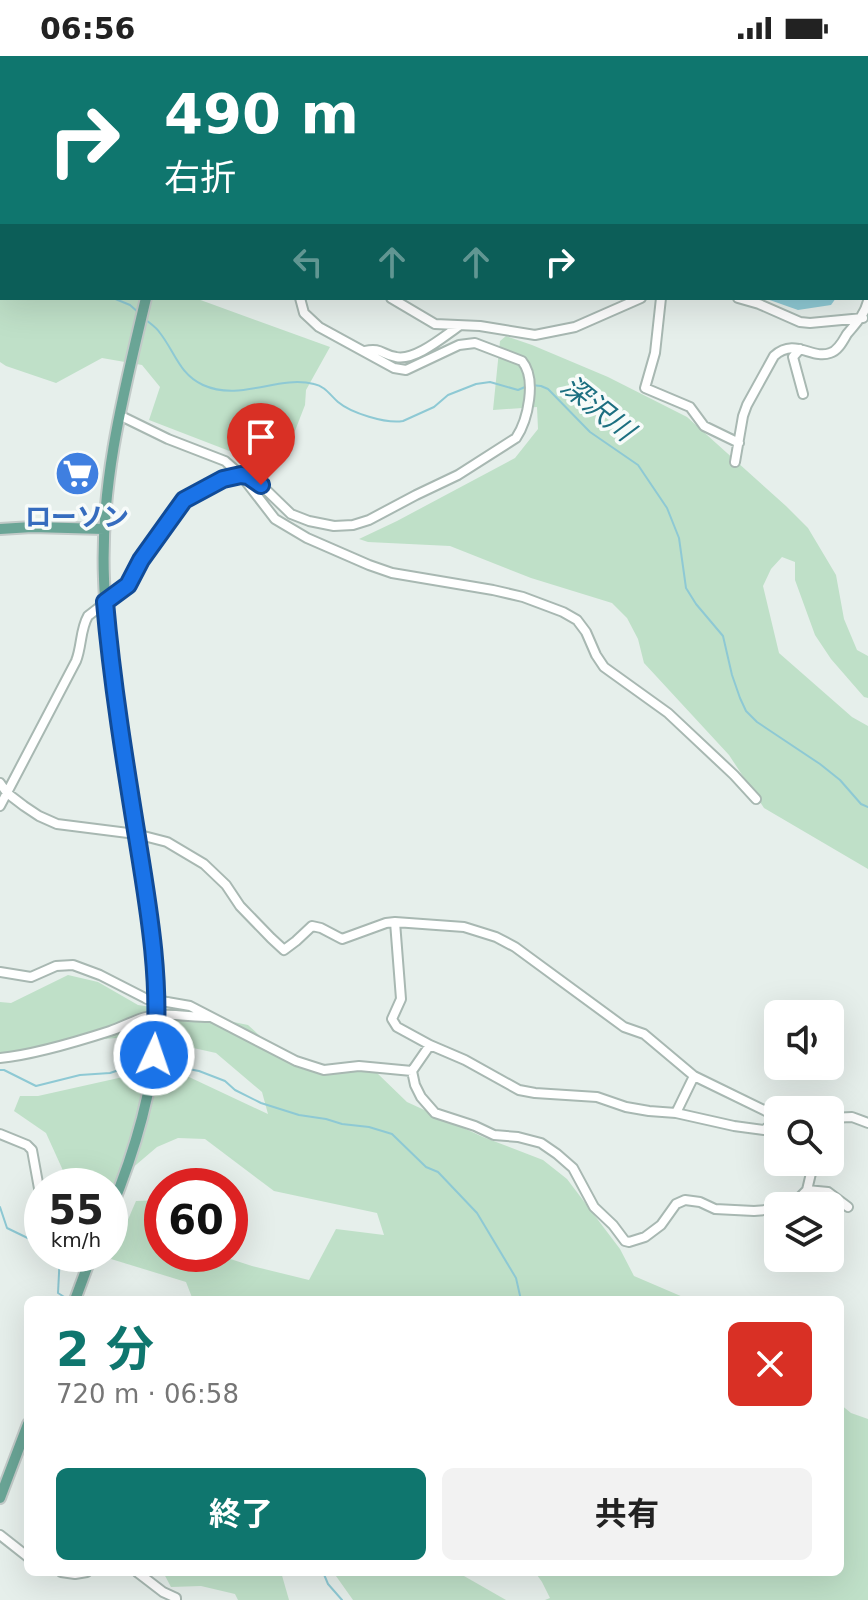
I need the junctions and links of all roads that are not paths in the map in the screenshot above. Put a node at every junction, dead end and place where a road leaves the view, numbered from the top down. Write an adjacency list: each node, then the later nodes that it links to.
1 (146, 300): 13 (main road)
2 (301, 300): 11 (street)
3 (395, 300): 9 (street)
4 (636, 300): 9 (street)
5 (661, 300): 14 (street)
6 (745, 300): 8 (street)
7 (868, 301): 8 (street)
8 (865, 318): 10 (street)
9 (459, 326): 11 (street)
10 (800, 349): 12 (street); 14 (street)
11 (365, 351): 16 (street)
12 (803, 394)
13 (120, 410): 16 (street); 18 (main road)
14 (739, 443): 15 (street)
15 (735, 462)
16 (241, 475): 19 (street); 22 (street)
17 (0, 529): 18 (main road)
18 (104, 529): 19 (main road)
19 (105, 602): 21 (street); 24 (main road)
20 (0, 783): 21 (street)
21 (7, 793): 23 (street); 24 (street)
22 (756, 799)
23 (0, 806)
24 (136, 834): 25 (street); 27 (main road)
25 (395, 922): 29 (street); 32 (street)
26 (0, 972): 28 (street, bridge)
27 (157, 1016): 28 (street); 30 (street); 40 (main road)
28 (211, 1017): 31 (street)
29 (430, 1045): 31 (street); 34 (street)
30 (0, 1058)
31 (412, 1071): 44 (street)
32 (694, 1076): 33 (street); 34 (street)
33 (764, 1112)
34 (676, 1113): 37 (street)
35 (844, 1117): 36 (street)
36 (868, 1123)
37 (764, 1130)
38 (0, 1134): 39 (street)
39 (35, 1168)
40 (126, 1168)
41 (810, 1176): 42 (street)
42 (807, 1190): 43 (street)
43 (848, 1207)
44 (764, 1210)
45 (85, 1272): 46 (main road)
46 (76, 1296)
47 (24, 1435): 48 (main road)
48 (0, 1498)
49 (0, 1535): 50 (street)
50 (24, 1554)
51 (142, 1576): 52 (street)
52 (176, 1600)

